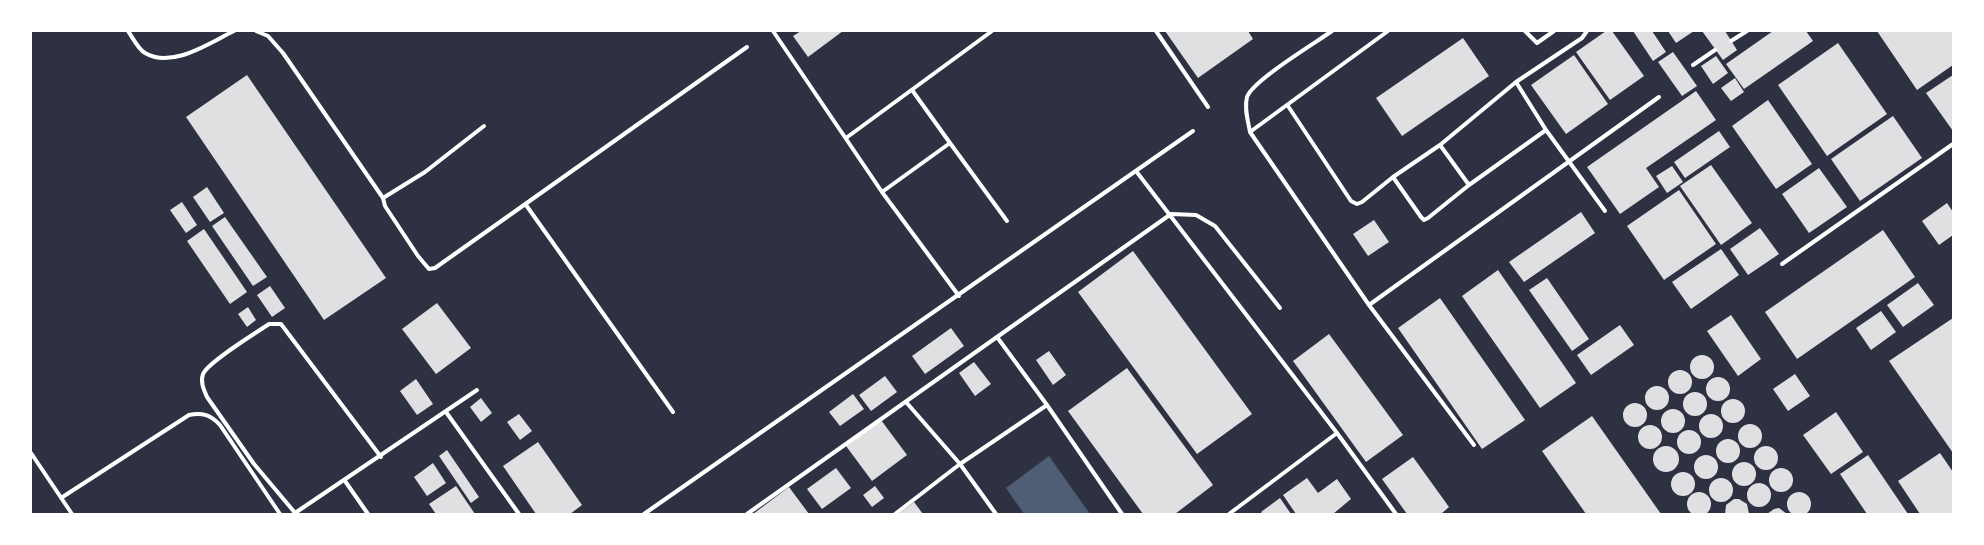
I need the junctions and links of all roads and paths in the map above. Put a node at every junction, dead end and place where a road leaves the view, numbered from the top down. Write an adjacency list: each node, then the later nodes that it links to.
1 (128, 31): 2 (lane)
2 (234, 31)
3 (256, 31): 35 (lane)
4 (773, 31): 26 (lane)
5 (992, 31): 18 (lane)
6 (1156, 31): 21 (lane)
7 (1332, 31): 25 (lane)
8 (1388, 31): 20 (lane)
9 (1526, 31): 10 (lane)
10 (1554, 31)
11 (1587, 31): 17 (lane)
12 (1747, 31): 13 (lane)
13 (1731, 41)
14 (746, 47): 36 (lane)
15 (1715, 50): 16 (lane)
16 (1693, 65)
17 (1516, 82): 23 (lane); 29 (lane)
18 (912, 90): 26 (lane); 27 (lane)
19 (1659, 97): 30 (lane)
20 (1288, 106): 25 (lane); 32 (lane)
21 (1208, 107)
22 (484, 126): 35 (lane)
23 (1546, 130): 30 (lane); 33 (lane)
24 (1193, 131): 31 (lane)
25 (1250, 132): 42 (lane)
26 (846, 138): 34 (lane)
27 (950, 142): 34 (lane); 39 (lane)
28 (1953, 144): 40 (lane)
29 (1440, 145): 32 (lane); 33 (lane)
30 (1569, 160): 37 (lane); 42 (lane)
31 (1136, 171): 38 (lane); 41 (lane)
32 (1393, 177): 33 (lane)
33 (1469, 186)
34 (882, 192): 41 (lane)
35 (383, 198): 36 (lane)
36 (526, 205): 49 (lane)
37 (1605, 210)
38 (1171, 214): 43 (lane); 44 (lane); 50 (lane)
39 (1007, 221)
40 (1782, 264)
41 (959, 296): 62 (lane)
42 (1369, 305): 51 (lane)
43 (1280, 308)
44 (996, 337): 46 (lane); 47 (lane)
45 (476, 390): 48 (lane)
46 (906, 402): 54 (lane); 63 (lane)
47 (1047, 404): 54 (lane); 66 (lane)
48 (446, 412): 53 (lane); 61 (lane)
49 (672, 412)
50 (1337, 433): 67 (lane); 68 (lane)
51 (1474, 445)
52 (31, 453): 56 (lane)
53 (381, 457): 55 (lane); 59 (lane)
54 (960, 464): 64 (lane); 65 (lane)
55 (345, 481): 59 (lane); 60 (lane)
56 (61, 498): 57 (lane); 58 (lane)
57 (72, 514)
58 (280, 514)
59 (296, 514)
60 (368, 514)
61 (519, 514)
62 (644, 514)
63 (747, 514)
64 (896, 514)
65 (996, 514)
66 (1122, 514)
67 (1229, 514)
68 (1396, 514)

